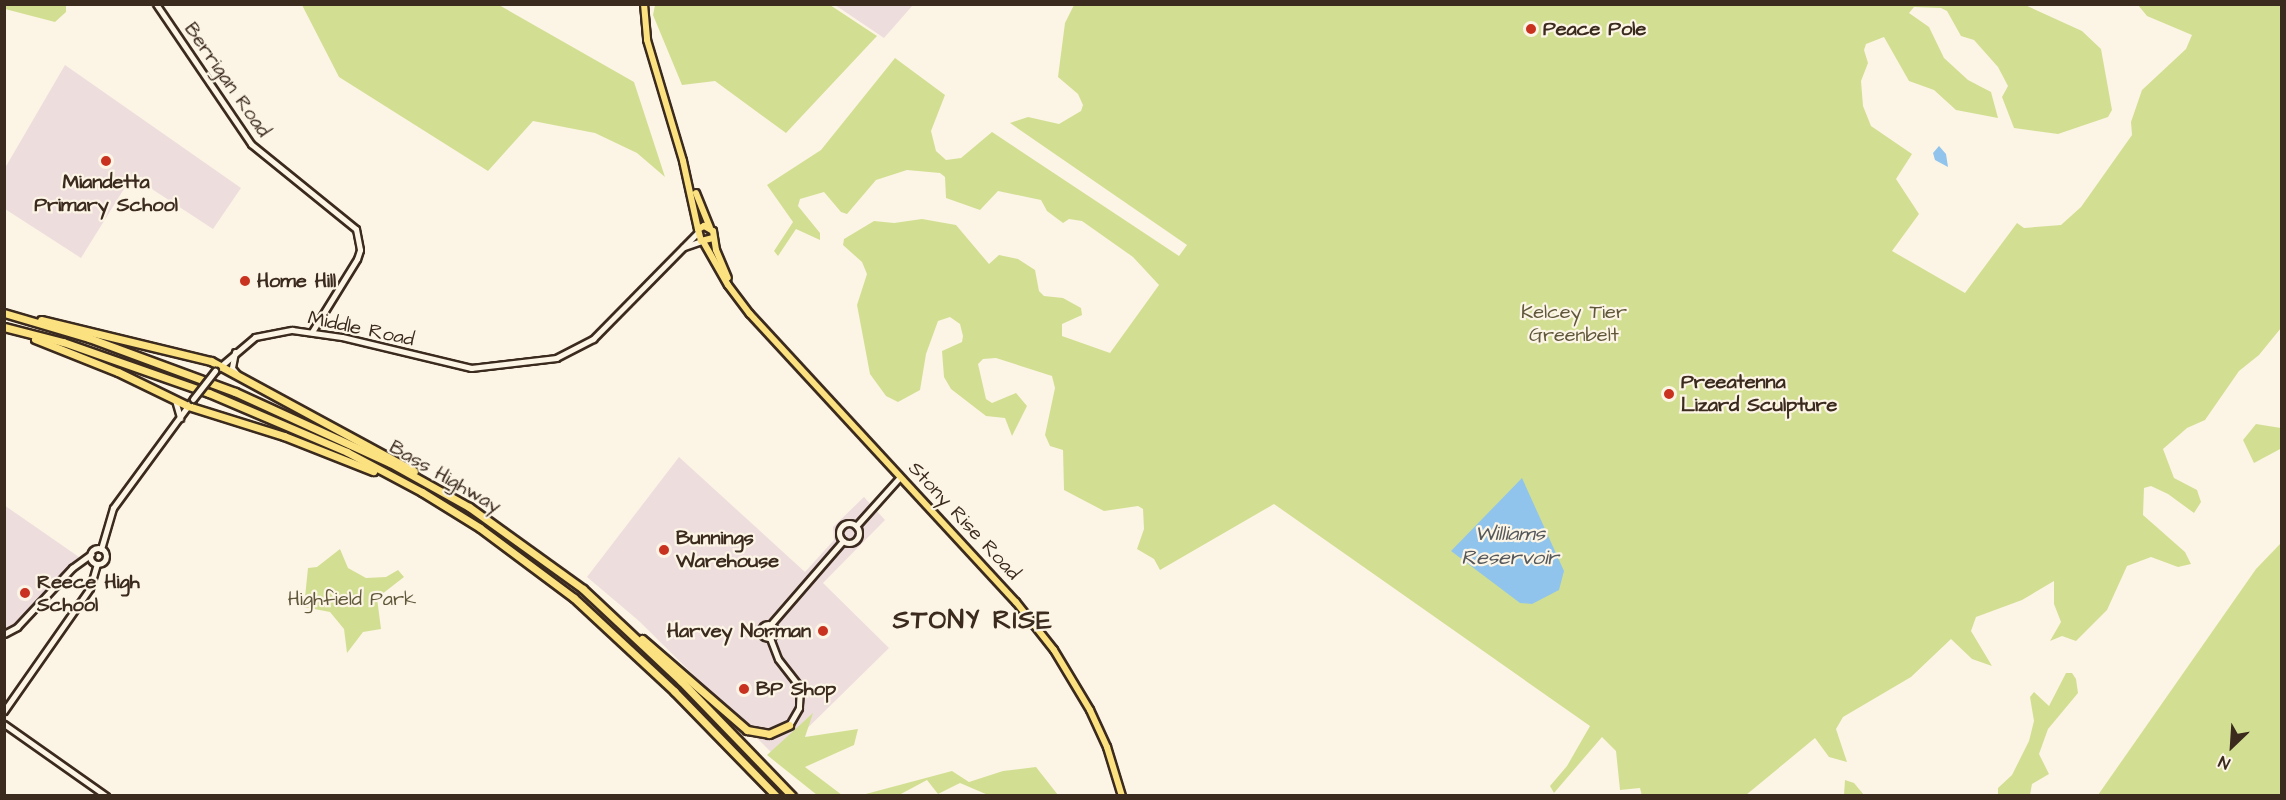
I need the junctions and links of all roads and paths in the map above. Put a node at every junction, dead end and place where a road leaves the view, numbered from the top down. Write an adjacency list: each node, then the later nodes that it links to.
1 (156, 4): 12 (main road, Berrigan Road)
2 (644, 4): 3 (main road)
3 (683, 161): 4 (main road); 5 (main road)
4 (711, 228): 5 (main road); 6 (main road, Stony Rise Road)
5 (697, 231): 7 (main road, Stony Rise Road); 8 (main road, Middle Road)
6 (712, 238): 7 (main road); 9 (main road, Stony Rise Road)
7 (702, 242): 8 (main road, Middle Road); 9 (main road, Stony Rise Road)
8 (682, 248): 12 (main road, Middle Road)
9 (737, 298): 19 (main road, Stony Rise Road)
10 (4, 313): 14 (highway); 21 (highway, Bass Highway)
11 (4, 327): 16 (highway); 20 (highway, Bass Highway)
12 (312, 332): 13 (main road, Middle Road)
13 (235, 351): 14 (main road, Middle Road); 15 (main road)
14 (218, 368): 15 (highway); 17 (main road, Middle Road, bridge)
15 (239, 377): 21 (highway)
16 (175, 399): 17 (highway); 18 (main road)
17 (188, 406): 18 (main road, Middle Road); 20 (highway)
18 (180, 418): 24 (main road, Middle Road)
19 (900, 477): 22 (main road); 37 (main road, Stony Rise Road)
20 (422, 492): 35 (highway, Bass Highway)
21 (469, 507): 27 (highway, Bass Highway)
22 (856, 526): 23 (main road); 23 (main road)
23 (843, 540): 28 (main road)
24 (101, 549): 25 (main road); 26 (main road, Middle Road)
25 (91, 554): 26 (main road); 29 (main road)
26 (97, 564): 31 (main road)
27 (619, 621): 33 (highway); 36 (highway, Bass Highway)
28 (771, 624): 30 (main road); 30 (main road)
29 (4, 634)
30 (770, 639): 33 (main road)
31 (4, 711)
32 (4, 724): 34 (main road)
33 (789, 725)
34 (106, 795)
35 (776, 795)
36 (792, 795)
37 (1122, 795)

